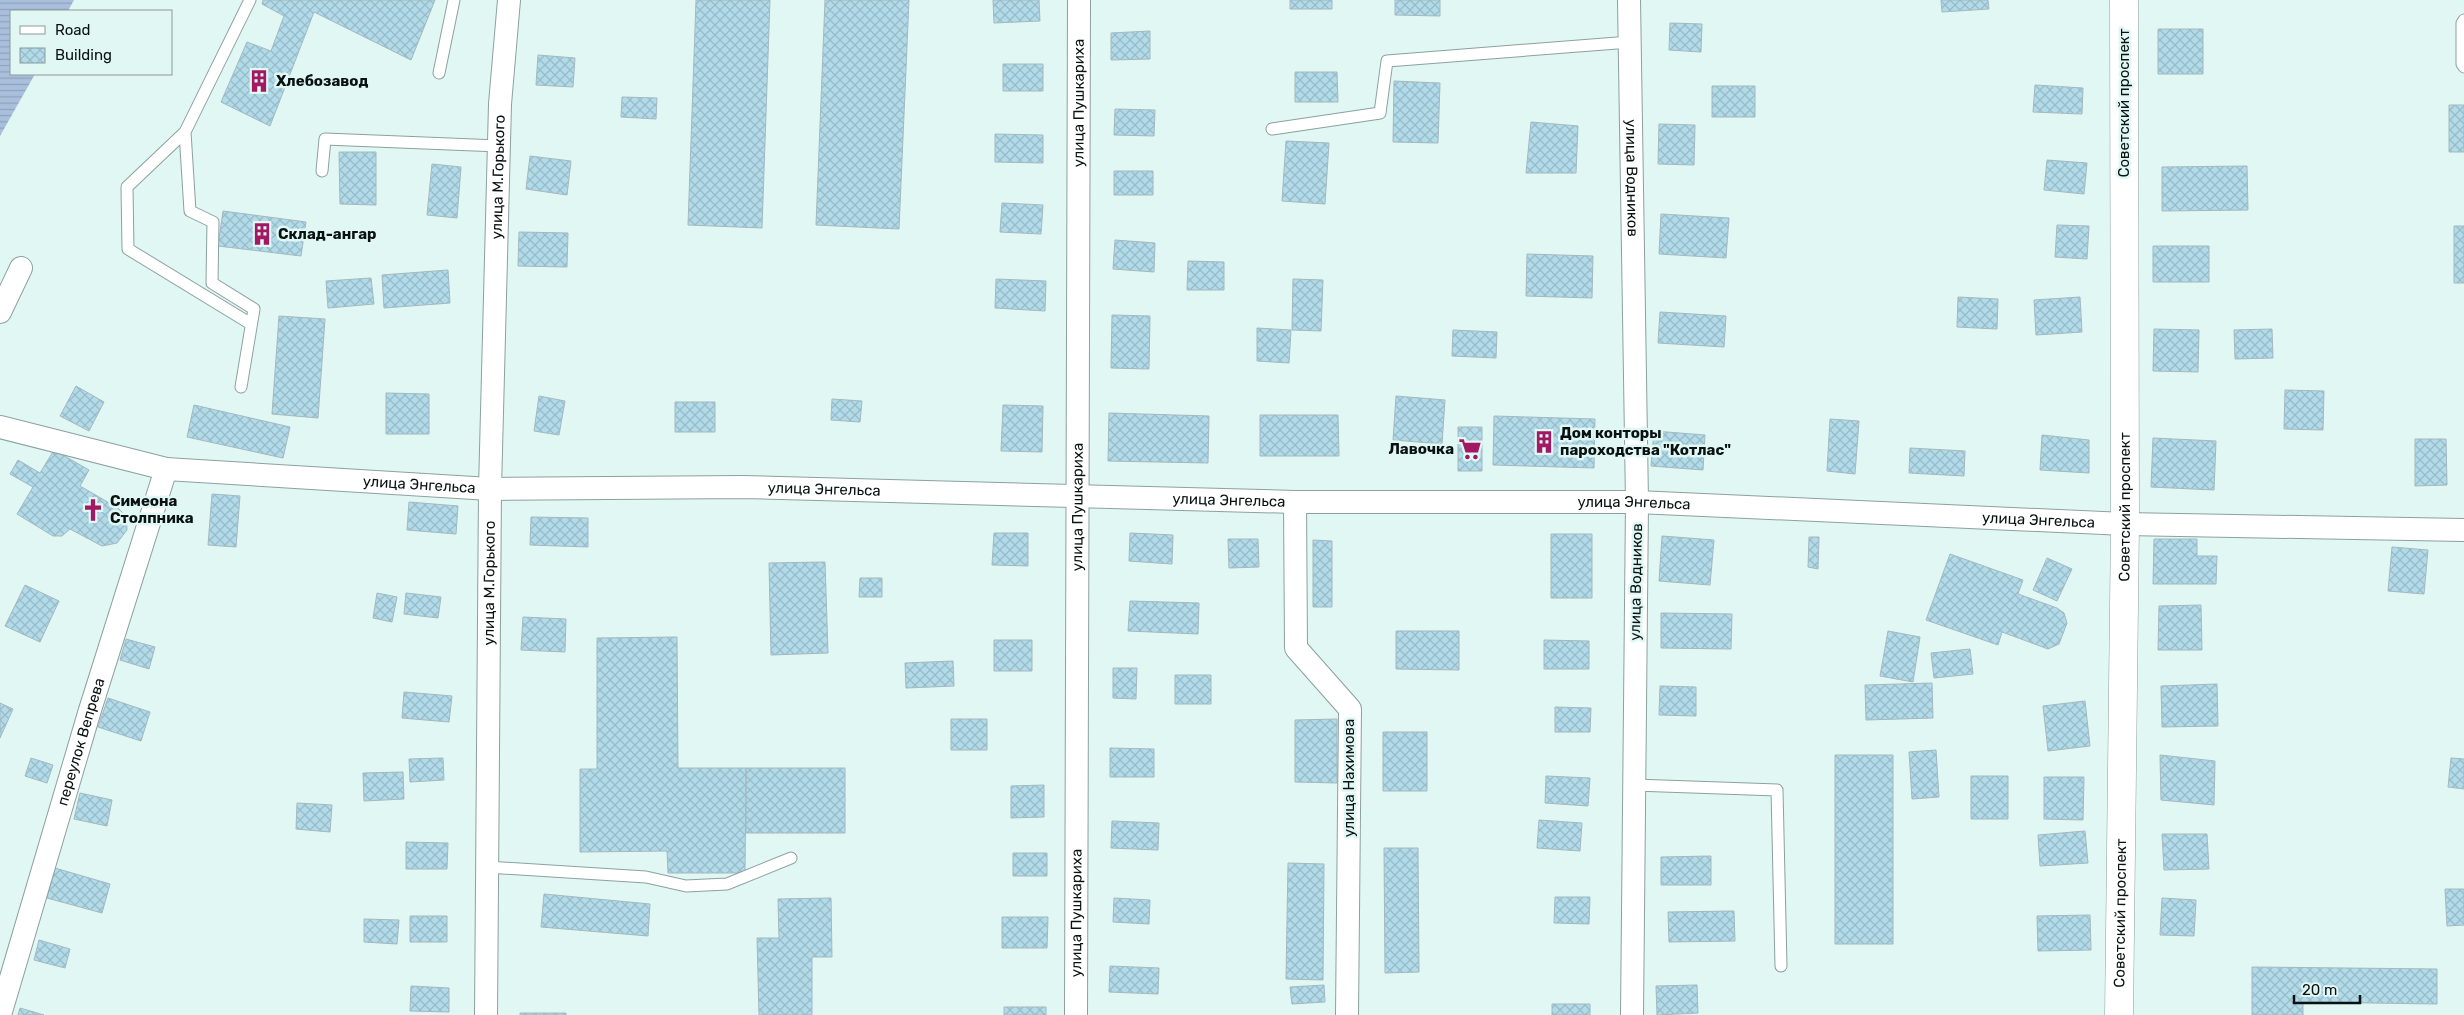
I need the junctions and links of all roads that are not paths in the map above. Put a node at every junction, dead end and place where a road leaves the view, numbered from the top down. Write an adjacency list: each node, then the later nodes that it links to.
1 (250, 0): 12 (lane)
2 (454, 0): 10 (lane)
3 (509, 0): 13 (street, улица М.Горького)
4 (1079, 0): 22 (street, улица Пушкариха)
5 (1629, 0): 8 (street, улица Водников)
6 (2124, 0): 25 (main road, Советский проспект)
7 (2464, 20): 9 (lane)
8 (1630, 42): 11 (lane); 24 (street, улица Водников)
9 (2464, 67)
10 (439, 73)
11 (1272, 128)
12 (185, 132): 17 (lane); 17 (lane)
13 (499, 146): 14 (lane); 21 (street, улица М.Горького)
14 (322, 170)
15 (22, 268): 16 (street)
16 (0, 312)
17 (251, 324): 18 (lane)
18 (242, 388)
19 (0, 427): 20 (street, улица Энгельса)
20 (166, 469): 21 (street, улица Энгельса); 31 (street, переулок Вепрева)
21 (490, 489): 22 (street, улица Энгельса); 29 (street, улица М.Горького)
22 (1077, 495): 23 (street, улица Энгельса); 33 (street, улица Пушкариха)
23 (1295, 502): 24 (street, улица Энгельса); 34 (street, улица Нахимова)
24 (1637, 502): 25 (street, улица Энгельса); 27 (street, улица Водников)
25 (2125, 524): 26 (street, улица Энгельса); 36 (main road, Советский проспект)
26 (2464, 530)
27 (1634, 785): 30 (lane); 35 (street, улица Водников)
28 (790, 858): 29 (lane)
29 (487, 867): 32 (street, улица М.Горького)
30 (1781, 966)
31 (0, 1015)
32 (486, 1015)
33 (1076, 1015)
34 (1347, 1015)
35 (1632, 1015)
36 (2120, 1015)

